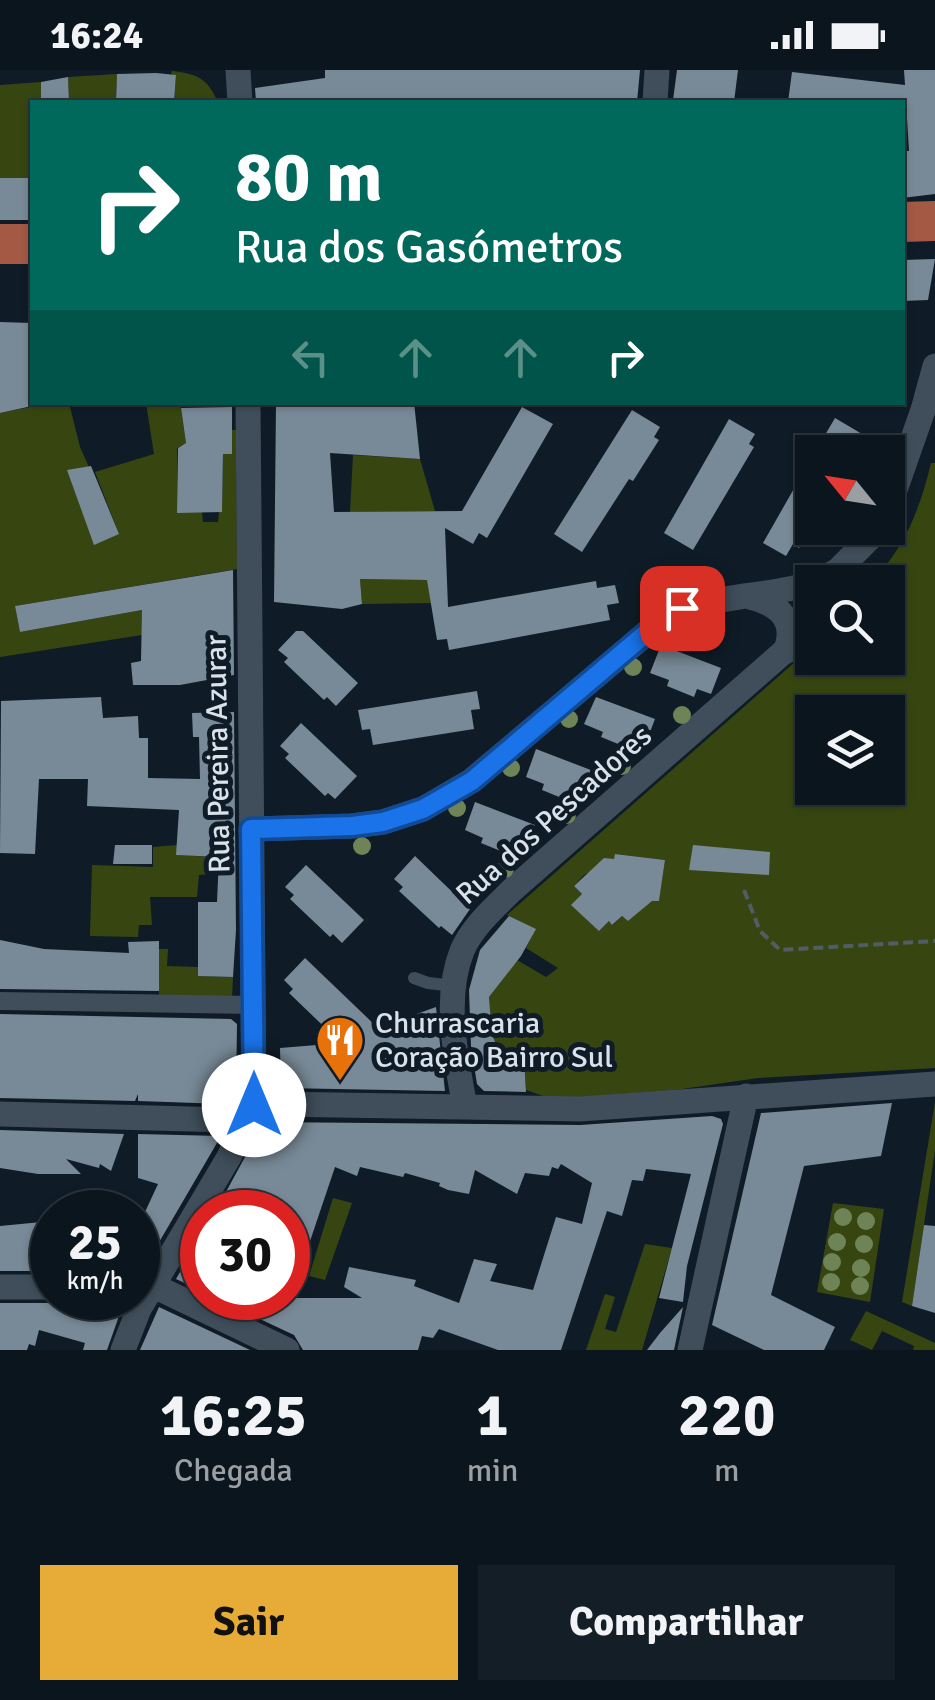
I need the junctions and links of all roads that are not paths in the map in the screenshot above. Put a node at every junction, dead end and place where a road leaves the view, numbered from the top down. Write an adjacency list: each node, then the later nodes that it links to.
1 (238, 70): 3 (street)
2 (658, 70): 4 (street)
3 (240, 100)
4 (654, 100)
5 (905, 222): 6 (main road)
6 (935, 222)
7 (0, 244): 8 (main road)
8 (30, 244)
9 (935, 366): 11 (street)
10 (248, 405): 18 (street, Rua Pereira Azurar)
11 (905, 461)
12 (863, 545): 13 (street)
13 (843, 565)
14 (795, 589): 15 (street)
15 (749, 597): 17 (street); 18 (street)
16 (795, 642): 17 (street, Rua dos Pescadores)
17 (785, 652): 20 (street, Rua dos Pescadores)
18 (251, 829): 22 (street, Rua Pereira Azurar)
19 (414, 978): 20 (lane)
20 (455, 986): 26 (street, Rua dos Pescadores)
21 (0, 1001): 22 (street)
22 (254, 1006): 25 (street, Rua Pereira Azurar)
23 (935, 1084): 24 (street)
24 (746, 1096): 26 (street); 33 (street)
25 (254, 1105): 26 (street); 27 (street); 28 (street)
26 (464, 1107)
27 (0, 1114)
28 (160, 1265)
29 (0, 1287): 30 (street)
30 (30, 1287)
31 (160, 1293): 35 (street)
32 (135, 1320): 34 (street)
33 (692, 1344): 36 (street)
34 (123, 1350)
35 (287, 1350)
36 (718, 1350)

